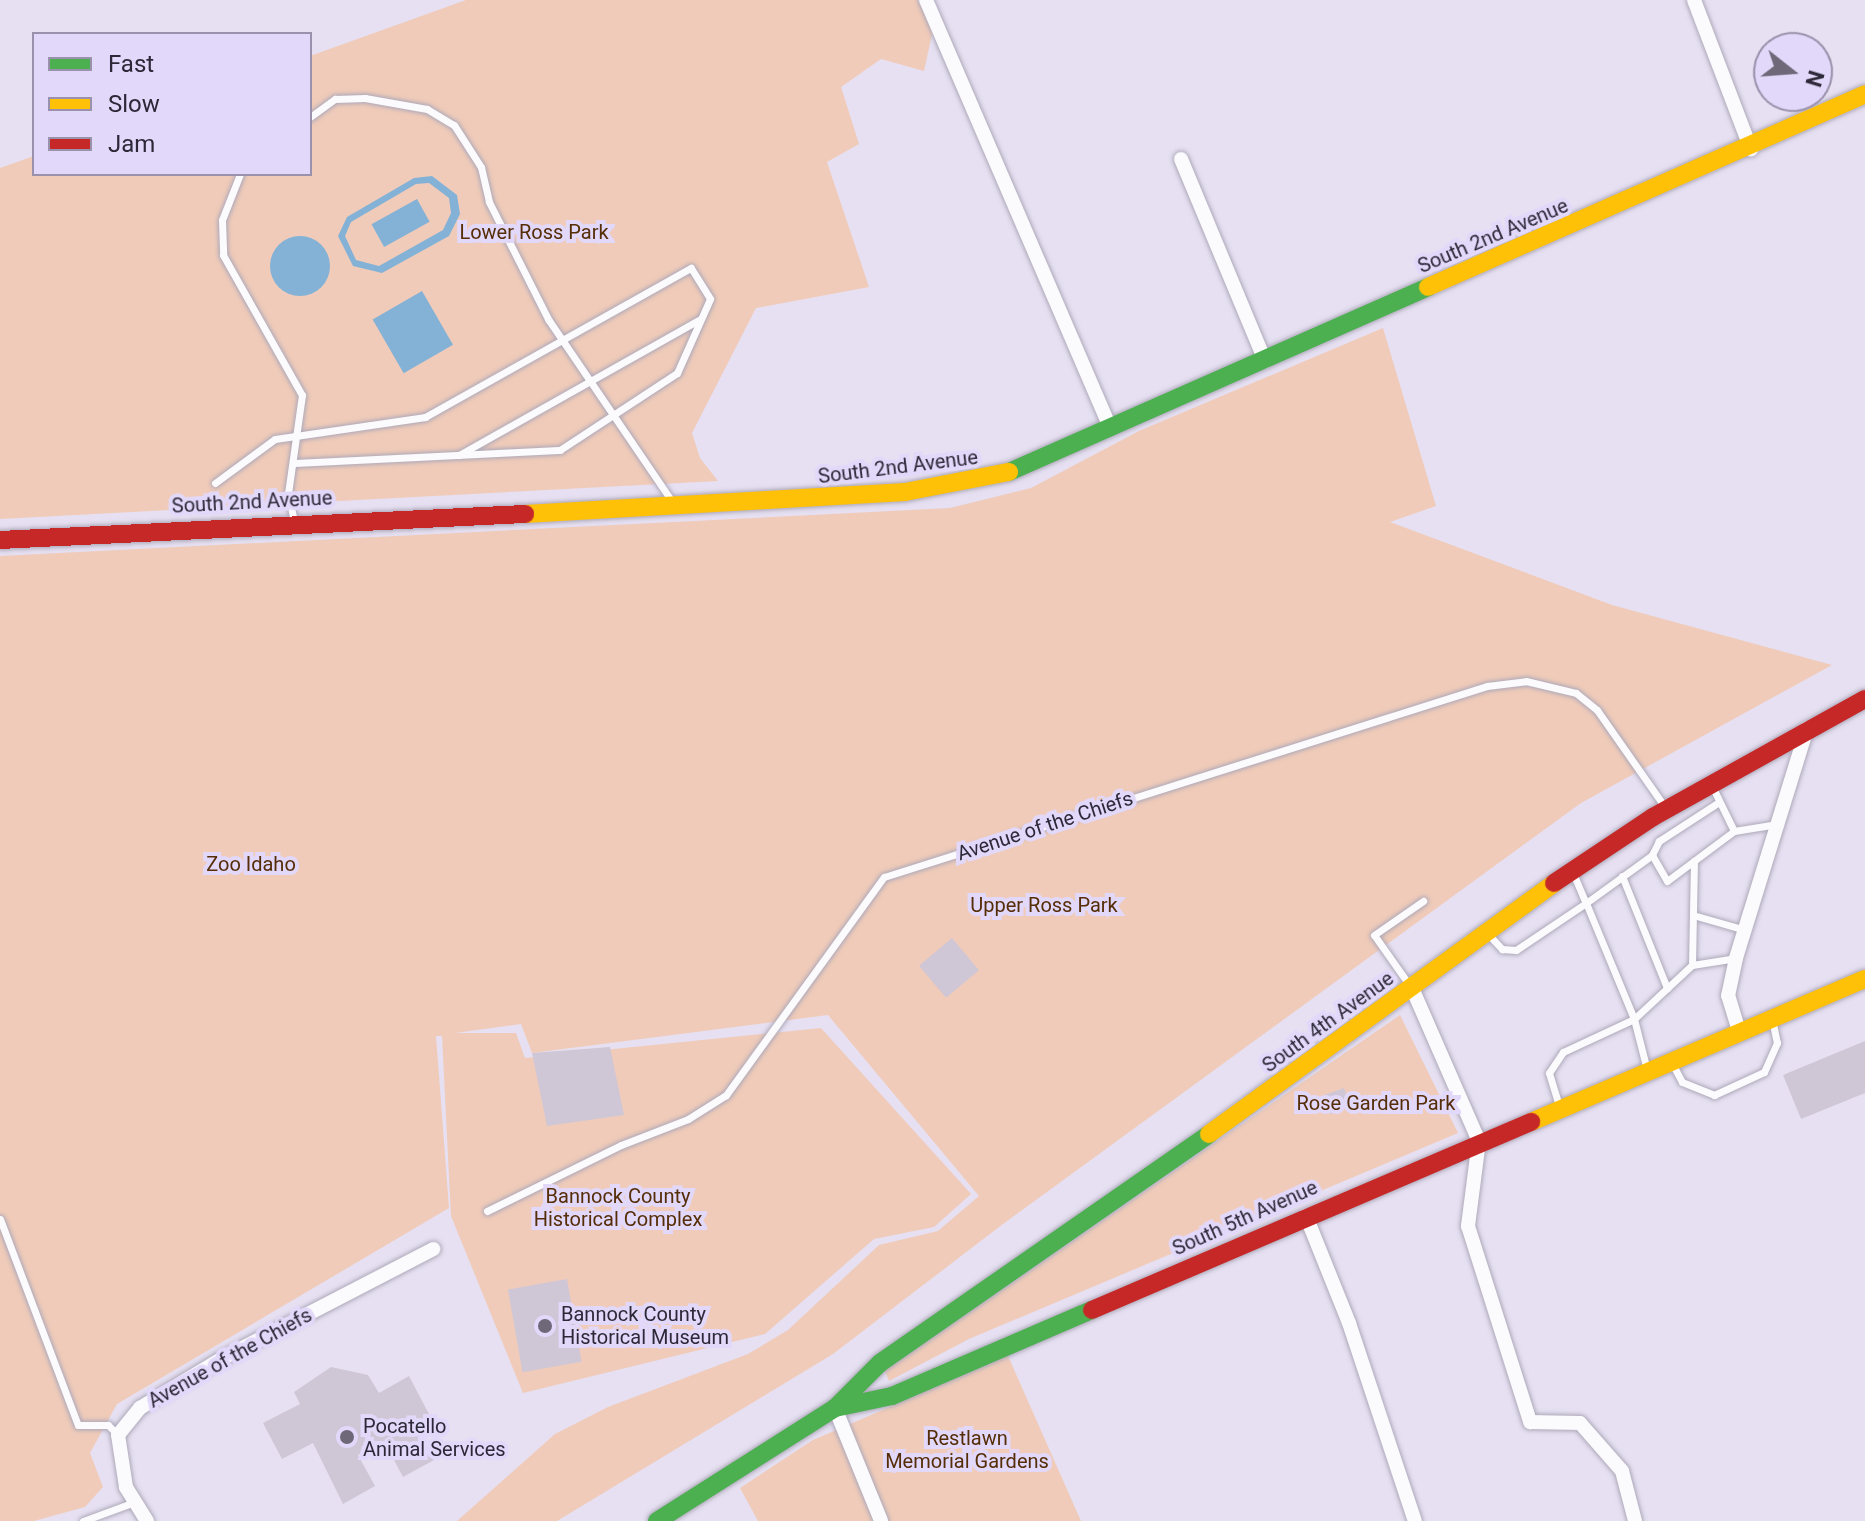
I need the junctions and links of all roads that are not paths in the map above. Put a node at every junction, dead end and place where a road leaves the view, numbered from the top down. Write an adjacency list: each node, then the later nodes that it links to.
1 (926, 0): 13 (street)
2 (1694, 0): 5 (street)
3 (1865, 94): 5 (main road, South 2nd Avenue)
4 (312, 116): 9 (lane)
5 (1751, 149): 10 (main road, South 2nd Avenue)
6 (1181, 159): 10 (street)
7 (239, 176): 14 (lane)
8 (701, 319): 9 (lane); 11 (lane); 12 (lane)
9 (562, 340): 11 (lane); 14 (lane)
10 (1265, 361): 13 (main road, South 2nd Avenue)
11 (588, 380): 12 (lane); 15 (lane)
12 (614, 418): 15 (lane); 18 (lane)
13 (1110, 427): 18 (main road, South 2nd Avenue)
14 (298, 435): 16 (lane); 17 (lane)
15 (456, 457): 16 (lane)
16 (293, 463): 19 (lane)
17 (215, 483)
18 (674, 505): 19 (main road, South 2nd Avenue)
19 (294, 521): 20 (main road, South 2nd Avenue)
20 (0, 540)
21 (1865, 699): 22 (main road, South 4th Avenue)
22 (1807, 729): 23 (main road, South 4th Avenue); 26 (street)
23 (1711, 783): 24 (lane); 25 (main road, South 4th Avenue)
24 (1719, 802): 27 (lane); 28 (lane)
25 (1666, 809): 30 (main road, South 4th Avenue); 49 (lane, Avenue of the Chiefs)
26 (1777, 824): 27 (lane); 35 (street)
27 (1734, 831): 29 (lane)
28 (1652, 855): 29 (lane); 31 (lane)
29 (1694, 861): 34 (lane)
30 (1571, 870): 33 (lane); 36 (main road, South 4th Avenue)
31 (1622, 876): 33 (lane); 41 (lane)
32 (1423, 901): 40 (lane)
33 (1586, 903): 36 (lane); 43 (lane)
34 (1693, 915): 35 (lane); 38 (lane)
35 (1745, 930): 37 (street)
36 (1486, 933): 40 (main road, South 4th Avenue)
37 (1736, 958): 38 (lane); 44 (street)
38 (1692, 965): 41 (lane)
39 (1865, 979): 42 (main road, South 5th Avenue)
40 (1412, 988): 48 (street); 53 (main road, South 4th Avenue)
41 (1667, 988): 43 (lane)
42 (1771, 1018): 44 (main road, South 5th Avenue); 45 (lane)
43 (1634, 1019): 46 (lane); 47 (lane)
44 (1739, 1031): 45 (main road, South 5th Avenue)
45 (1670, 1060): 46 (main road, South 5th Avenue)
46 (1647, 1070): 47 (main road, South 5th Avenue)
47 (1559, 1107): 48 (main road, South 5th Avenue)
48 (1479, 1141): 50 (main road, South 5th Avenue); 61 (street)
49 (487, 1211)
50 (1306, 1216): 53 (main road, South 5th Avenue); 60 (street)
51 (0, 1219): 54 (lane)
52 (433, 1249): 54 (street, Avenue of the Chiefs)
53 (835, 1408): 56 (main road, South 5th Avenue); 59 (street)
54 (118, 1435): 55 (street)
55 (132, 1503): 57 (lane); 58 (street)
56 (667, 1518)
57 (83, 1521)
58 (147, 1521)
59 (881, 1521)
60 (1415, 1521)
61 (1635, 1521)

